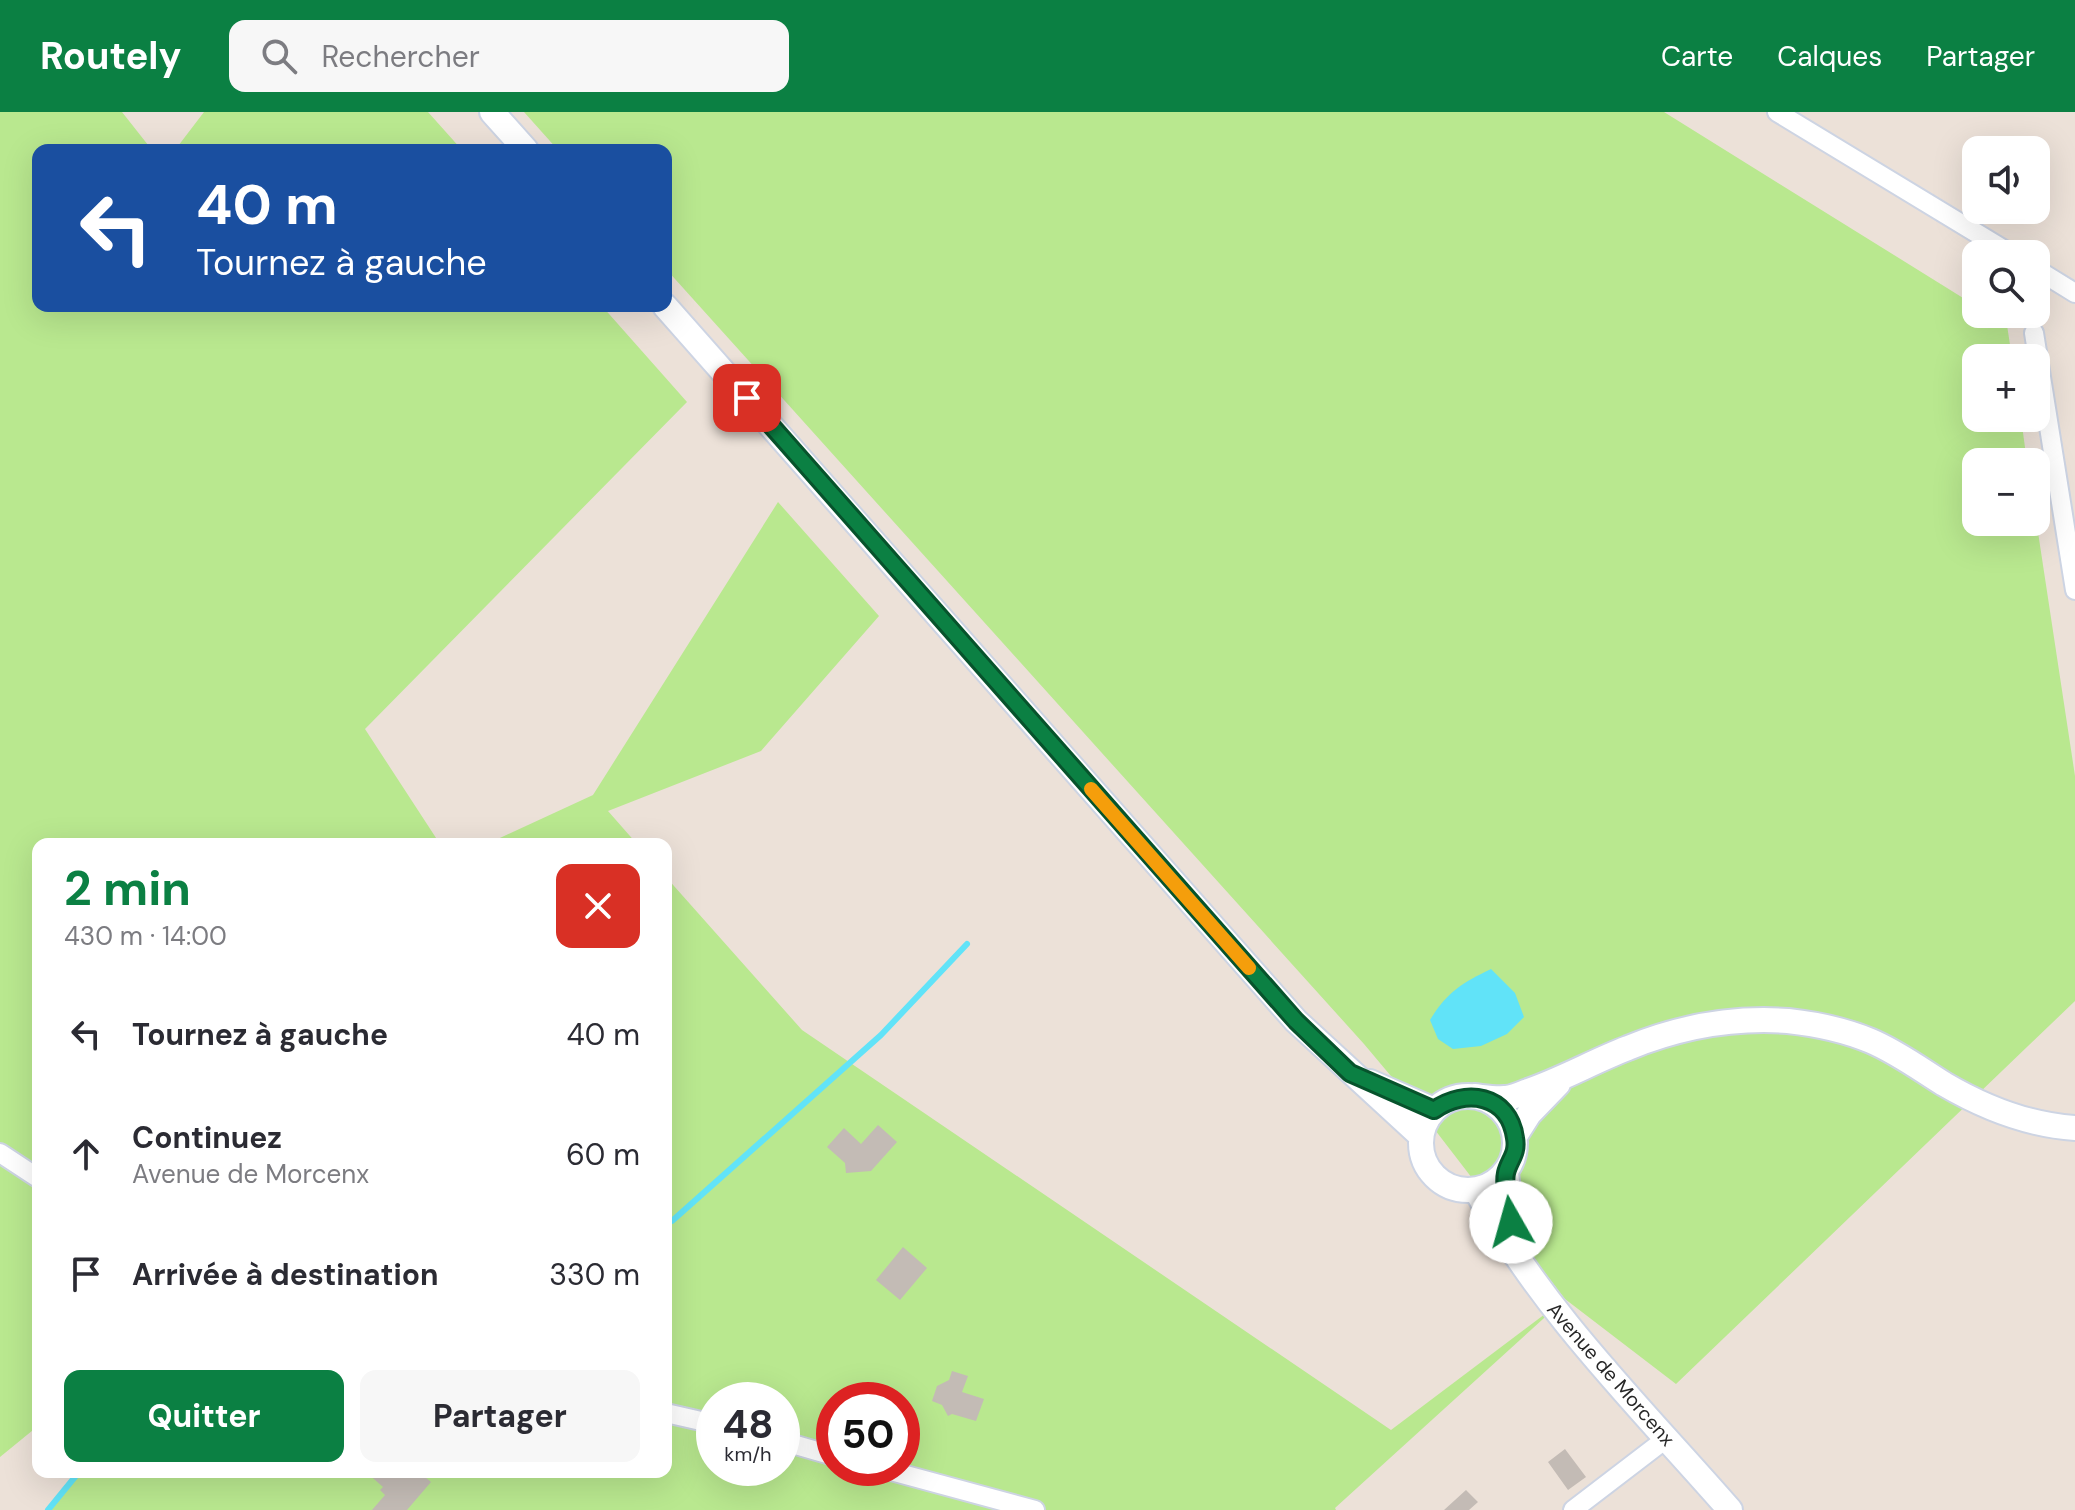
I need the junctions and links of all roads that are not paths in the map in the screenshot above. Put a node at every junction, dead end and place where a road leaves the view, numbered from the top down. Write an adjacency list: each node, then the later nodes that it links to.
1 (492, 112): 3 (main road)
2 (1777, 112): 4 (street)
3 (521, 144)
4 (1988, 240)
5 (2050, 278): 6 (street)
6 (2075, 293)
7 (670, 312): 10 (main road)
8 (2034, 333): 9 (street)
9 (2075, 590)
10 (1350, 1073): 13 (main road); 15 (main road)
11 (1563, 1079): 12 (main road); 14 (main road); 16 (main road)
12 (1474, 1096): 13 (main road); 16 (main road)
13 (1434, 1110): 15 (main road)
14 (2075, 1128)
15 (1421, 1136): 20 (main road)
16 (1515, 1136): 18 (main road)
17 (0, 1153): 19 (street)
18 (1506, 1172): 20 (main road); 21 (main road)
19 (32, 1174)
20 (1476, 1190): 21 (main road, Avenue de Morcenx)
21 (1520, 1260): 24 (main road, Avenue de Morcenx)
22 (672, 1414): 23 (street)
23 (696, 1420)
24 (1667, 1438): 27 (street); 28 (main road, Avenue de Morcenx)
25 (920, 1479): 26 (street)
26 (1035, 1510)
27 (1573, 1510)
28 (1730, 1510)

